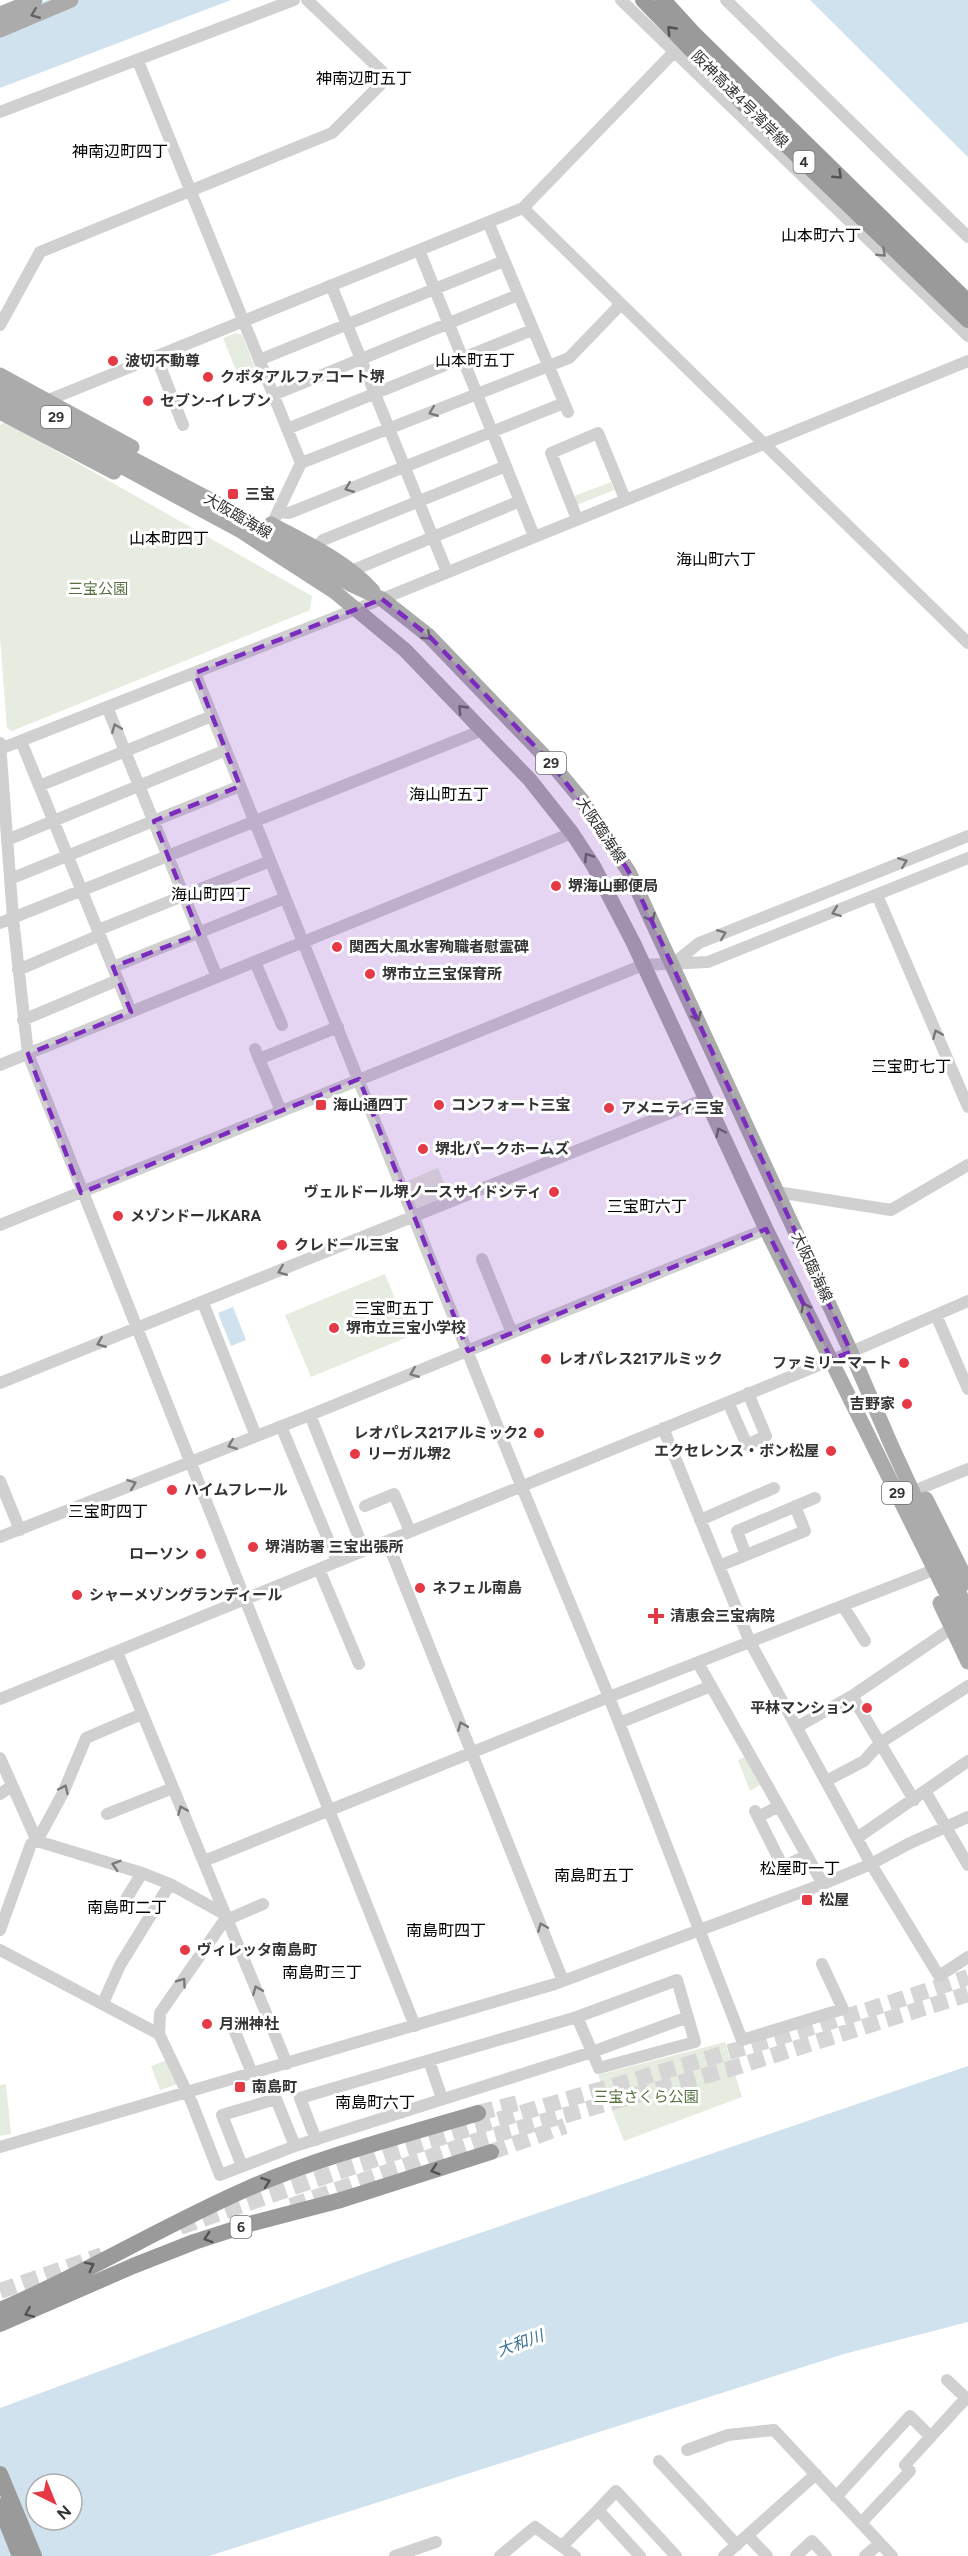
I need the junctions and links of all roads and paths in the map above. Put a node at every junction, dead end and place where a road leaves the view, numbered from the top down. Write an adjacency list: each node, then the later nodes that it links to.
1 (17, 0): 10 (main road)
2 (35, 0): 11 (main road)
3 (71, 0): 12 (main road, one-way to 12)
4 (294, 0): 14 (street)
5 (307, 0): 16 (street)
6 (621, 0): 13 (street)
7 (643, 0): 28 (highway, 阪神高速4号湾岸線 / 4, one-way to 7)
8 (663, 0): 25 (highway, 阪神高速4号湾岸線 / 4, one-way to 25)
9 (726, 0): 19 (street)
10 (0, 6)
11 (0, 14)
12 (0, 30)
13 (674, 52): 17 (street); 33 (street, one-way to 33)
14 (138, 61): 15 (street); 16 (street)
15 (0, 112)
16 (191, 191): 27 (street); 31 (street)
17 (523, 208): 18 (street); 26 (street)
18 (488, 222): 20 (street); 21 (street)
19 (968, 237)
20 (419, 250): 22 (street); 23 (street)
21 (504, 261): 23 (street); 24 (street)
22 (331, 285): 27 (street); 30 (street)
23 (436, 289): 29 (street); 30 (street)
24 (518, 295): 29 (street); 32 (street)
25 (968, 302)
26 (621, 304): 39 (street); 51 (street)
27 (243, 320): 34 (street); 37 (street)
28 (968, 320)
29 (449, 323): 35 (street); 36 (street)
30 (347, 324): 36 (street); 37 (street)
31 (0, 325)
32 (532, 330): 35 (street); 39 (street)
33 (968, 336)
34 (156, 356): 45 (street); 47 (street)
35 (464, 357): 42 (street); 44 (street)
36 (361, 359): 42 (street); 43 (street)
37 (259, 360): 43 (street)
38 (968, 361): 51 (street)
39 (547, 367): 44 (street); 50 (street)
40 (0, 375): 45 (main road, 29)
41 (0, 386): 52 (main road, 大阪臨海線 / 29, bridge)
42 (375, 393): 48 (street); 49 (street)
43 (273, 394): 48 (street)
44 (478, 394): 49 (street, one-way to 49); 50 (street)
45 (48, 400): 46 (street); 59 (main road, 29)
46 (1, 410): 52 (main road, 大阪臨海線 / 29, bridge); 66 (main road, 29)
47 (176, 419)
48 (286, 429): 53 (street)
49 (389, 430): 53 (street); 54 (street)
50 (492, 431): 54 (street); 55 (street)
51 (764, 442): 56 (street); 69 (street)
52 (109, 453): 66 (main road, 大阪臨海線 / 29); 67 (main road, 大阪臨海線 / 29)
53 (301, 464): 59 (street)
54 (403, 466): 57 (street); 59 (street, one-way to 59)
55 (506, 466): 57 (street); 58 (street)
56 (625, 499): 60 (street); 60 (street)
57 (418, 501): 61 (street); 63 (street)
58 (520, 501): 61 (street); 62 (street)
59 (275, 518): 63 (main road, 29)
60 (577, 519): 62 (street)
61 (432, 536): 64 (street); 65 (street)
62 (534, 536): 65 (street)
63 (316, 548): 64 (main road, 29)
64 (351, 571): 67 (main road, 29)
65 (447, 572): 67 (street)
66 (320, 582): 68 (main road, 大阪臨海線 / 29)
67 (381, 600): 68 (street); 103 (main road, 大阪臨海線 / 29, one-way to 103)
68 (357, 609): 70 (street); 73 (main road, 大阪臨海線 / 29, one-way to 68)
69 (968, 643)
70 (195, 673): 71 (street); 72 (street)
71 (107, 707): 74 (street); 78 (street, one-way to 71)
72 (212, 716): 77 (street); 78 (street)
73 (483, 730): 84 (street); 85 (main road, 大阪臨海線 / 29)
74 (21, 741): 76 (street); 79 (street)
75 (0, 743): 76 (street)
76 (0, 749): 87 (street)
77 (226, 750): 80 (street); 81 (street)
78 (125, 752): 79 (street); 80 (street)
79 (39, 786): 82 (street)
80 (139, 786): 82 (street); 83 (street)
81 (240, 786): 83 (street); 84 (street)
82 (53, 821): 87 (street); 88 (street)
83 (153, 821): 88 (street); 89 (street)
84 (254, 822): 89 (street); 91 (street)
85 (572, 833): 101 (street); 104 (main road, 大阪臨海線 / 29, one-way to 85)
86 (968, 836): 103 (street, one-way to 86)
87 (7, 840): 92 (street)
88 (67, 856): 92 (street); 93 (street)
89 (168, 856): 93 (street); 94 (street)
90 (968, 858): 95 (street)
91 (270, 861): 94 (street); 96 (street)
92 (10, 879): 97 (street)
93 (81, 890): 97 (street); 99 (street)
94 (183, 895): 99 (street); 100 (street)
95 (877, 896): 103 (street, one-way to 103); 117 (street, one-way to 95)
96 (285, 898): 100 (street); 101 (street)
97 (12, 918): 98 (street); 106 (street)
98 (0, 923)
99 (99, 933): 105 (street); 106 (street)
100 (199, 934): 105 (street); 107 (street)
101 (303, 942): 102 (street); 112 (street)
102 (255, 962): 107 (street); 111 (street)
103 (672, 964): 104 (street); 121 (main road, 大阪臨海線, one-way to 121)
104 (643, 965): 115 (street); 116 (main road, 大阪臨海線)
105 (113, 968): 108 (street)
106 (18, 970): 110 (street)
107 (217, 977): 109 (street)
108 (118, 980): 109 (street); 110 (street)
109 (131, 1012): 113 (street)
110 (23, 1020): 113 (street)
111 (282, 1025)
112 (338, 1027): 115 (street); 118 (street)
113 (28, 1054): 114 (street); 120 (street)
114 (0, 1065)
115 (358, 1079): 118 (street); 122 (street)
116 (705, 1099): 122 (street); 124 (main road, 大阪臨海線, one-way to 116)
117 (968, 1107)
118 (281, 1111): 120 (street)
119 (968, 1165): 121 (street)
120 (81, 1192): 123 (street); 129 (street)
121 (777, 1192): 132 (main road, 大阪臨海線)
122 (414, 1217): 127 (street, one-way to 127); 131 (street)
123 (0, 1225)
124 (766, 1229): 130 (street); 133 (main road, 大阪臨海線, one-way to 124)
125 (482, 1259): 130 (street)
126 (968, 1301): 128 (street)
127 (203, 1303): 129 (street); 141 (street)
128 (936, 1315): 132 (street); 135 (street)
129 (136, 1329): 134 (street, one-way to 134); 142 (street)
130 (512, 1334): 131 (street)
131 (468, 1352): 138 (street, one-way to 138); 145 (street)
132 (852, 1352): 133 (street); 147 (main road); 165 (main road, 大阪臨海線 / 29)
133 (831, 1359): 136 (street); 161 (main road); 165 (main road, 大阪臨海線 / 29)
134 (0, 1383)
135 (968, 1389)
136 (748, 1394): 137 (street); 137 (street)
137 (728, 1402): 140 (street)
138 (310, 1415): 139 (street); 156 (street)
139 (281, 1426): 141 (street); 158 (street)
140 (663, 1428): 145 (street); 151 (street)
141 (256, 1436): 142 (street, one-way to 142)
142 (189, 1462): 152 (street, one-way to 142); 163 (street)
143 (968, 1469): 147 (street)
144 (2, 1476): 152 (street)
145 (521, 1485): 153 (street); 175 (street)
146 (774, 1488): 151 (street)
147 (921, 1488): 162 (main road)
148 (815, 1498): 150 (street)
149 (365, 1506): 153 (street)
150 (795, 1506): 157 (street); 157 (street)
151 (700, 1520): 159 (street)
152 (20, 1530): 154 (street)
153 (410, 1532): 155 (street)
154 (0, 1537)
155 (387, 1541): 156 (street); 181 (street, one-way to 155)
156 (364, 1550): 158 (street)
157 (746, 1555): 159 (street)
158 (337, 1562): 160 (street)
159 (719, 1566): 167 (street)
160 (319, 1569): 163 (street); 171 (street)
161 (926, 1573): 164 (street); 165 (main road)
162 (968, 1583)
163 (244, 1599): 168 (street); 191 (street)
164 (843, 1606): 166 (street); 167 (street)
165 (963, 1626): 169 (main road); 174 (street)
166 (865, 1641)
167 (750, 1642): 170 (street); 179 (street)
168 (117, 1652): 176 (street); 177 (street)
169 (968, 1662)
170 (698, 1663): 172 (street); 175 (street)
171 (359, 1664)
172 (711, 1686): 178 (street); 190 (street)
173 (968, 1686): 180 (street)
174 (852, 1696): 179 (street); 180 (street)
175 (609, 1697): 178 (street); 181 (street)
176 (0, 1699)
177 (142, 1713): 186 (street); 196 (street, one-way to 177)
178 (619, 1723): 208 (street)
179 (797, 1727): 184 (street)
180 (880, 1743): 184 (street); 189 (street)
181 (473, 1753): 191 (street); 212 (street, one-way to 181)
182 (0, 1758): 185 (street)
183 (968, 1761): 187 (street)
184 (826, 1781): 195 (street)
185 (12, 1786): 188 (street); 196 (street)
186 (173, 1788): 192 (street); 198 (street, one-way to 186)
187 (925, 1791): 189 (street); 194 (street)
188 (0, 1794)
189 (914, 1800): 195 (street)
190 (779, 1806): 197 (street); 197 (street)
191 (327, 1810): 198 (street); 216 (street)
192 (108, 1815)
193 (968, 1816): 194 (street)
194 (947, 1826): 199 (street); 200 (street)
195 (857, 1838): 199 (street)
196 (37, 1841): 201 (street, one-way to 196); 207 (street)
197 (807, 1855): 203 (street)
198 (204, 1861): 206 (street)
199 (871, 1864): 203 (street); 210 (street)
200 (968, 1865)
201 (142, 1874): 202 (street); 205 (street)
202 (170, 1884): 206 (street); 213 (street)
203 (823, 1884): 208 (street)
204 (263, 1904): 206 (street)
205 (120, 1909)
206 (227, 1917): 218 (street, one-way to 206); 221 (street, one-way to 206)
207 (0, 1930)
208 (699, 1930): 211 (street); 212 (street)
209 (0, 1950): 213 (street)
210 (968, 1957)
211 (822, 1964)
212 (563, 1982): 216 (street)
213 (103, 2003): 218 (street)
214 (688, 2017): 215 (street); 219 (street); 219 (street)
215 (577, 2018): 219 (street); 220 (street)
216 (415, 2026): 221 (street)
217 (235, 2032): 222 (street)
218 (159, 2034): 223 (street)
219 (592, 2052): 224 (street)
220 (429, 2061): 224 (street); 226 (street)
221 (287, 2064): 222 (street)
222 (252, 2073): 223 (street)
223 (187, 2092): 228 (street); 230 (street)
224 (442, 2098): 226 (street)
225 (478, 2113): 231 (highway, 6, one-way to 225)
226 (316, 2140): 227 (street)
227 (295, 2146): 230 (street); 230 (street)
228 (0, 2147)
229 (491, 2152): 232 (highway, 6, one-way to 232)
230 (242, 2166)
231 (0, 2310)
232 (0, 2324)
233 (947, 2380): 234 (street)
234 (967, 2399): 235 (street)
235 (931, 2437): 240 (street); 243 (street)
236 (687, 2450): 239 (street)
237 (660, 2461): 247 (street)
238 (0, 2474): 250 (highway)
239 (816, 2474): 240 (street); 244 (street)
240 (836, 2497): 243 (street)
241 (0, 2506): 249 (highway)
242 (597, 2510): 248 (street); 254 (street); 255 (street)
243 (861, 2523): 246 (street)
244 (748, 2536): 247 (street); 257 (street)
245 (436, 2542): 251 (street)
246 (879, 2544): 260 (street); 261 (street)
247 (737, 2545): 256 (street)
248 (561, 2546): 252 (street); 253 (street)
249 (21, 2556)
250 (33, 2556)
251 (395, 2556)
252 (500, 2556)
253 (575, 2556)
254 (640, 2556)
255 (676, 2556)
256 (724, 2556)
257 (767, 2556)
258 (796, 2556): 259 (street)
259 (826, 2556)
260 (866, 2556)
261 (892, 2556)

